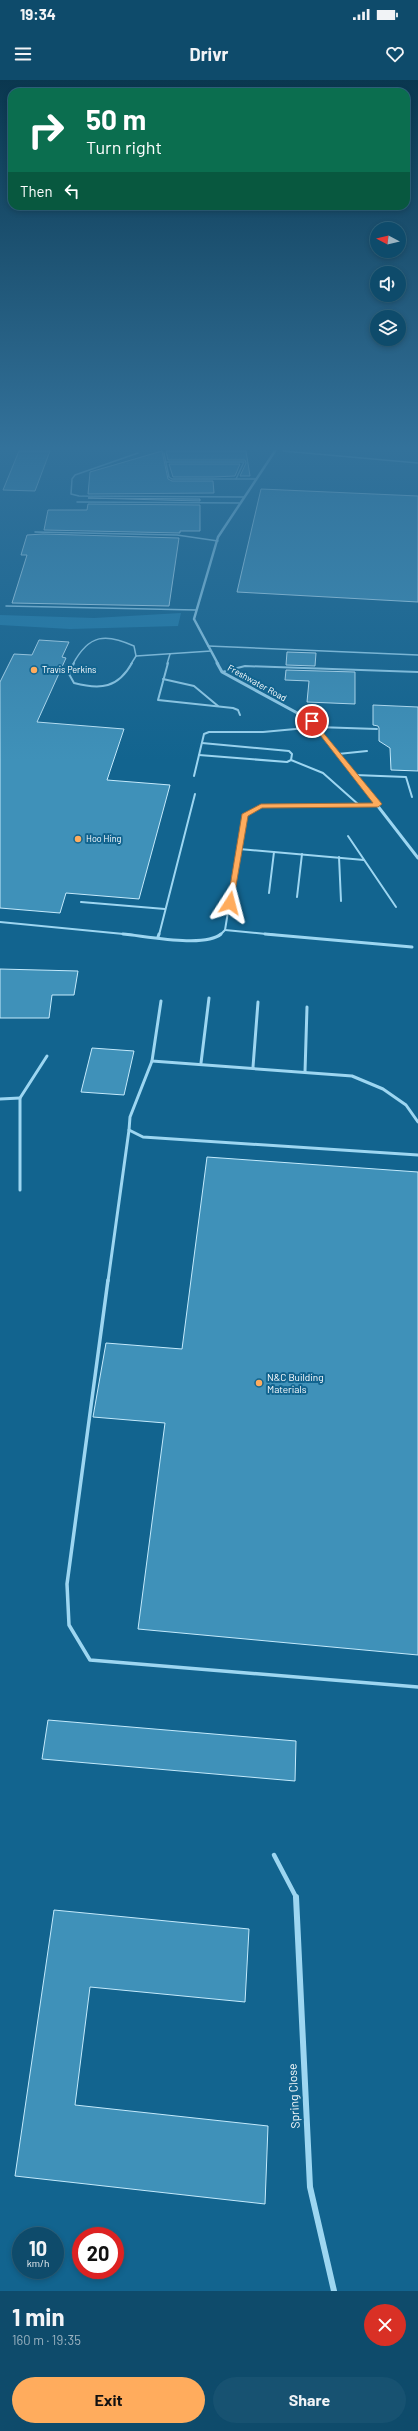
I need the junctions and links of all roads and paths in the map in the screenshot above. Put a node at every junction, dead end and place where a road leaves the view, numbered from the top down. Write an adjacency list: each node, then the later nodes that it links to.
1 (214, 554): 3 (street)
2 (6, 606): 3 (lane)
3 (196, 610): 4 (street, Freshwater Road)
4 (208, 646): 5 (street, Freshwater Road); 7 (lane)
5 (211, 651): 6 (lane); 9 (street, Freshwater Road)
6 (170, 654): 8 (lane); 11 (lane)
7 (418, 655)
8 (136, 656): 8 (lane)
9 (222, 672): 10 (lane); 14 (street, Freshwater Road)
10 (418, 672)
11 (163, 678): 12 (lane); 12 (lane)
12 (218, 706): 13 (lane)
13 (240, 715)
14 (317, 727): 15 (lane); 16 (lane); 18 (street, Freshwater Road)
15 (377, 729)
16 (202, 743): 19 (lane); 20 (lane)
17 (367, 751): 18 (lane)
18 (338, 754): 21 (street, Freshwater Road)
19 (199, 755): 20 (lane); 22 (lane)
20 (291, 760): 26 (lane)
21 (355, 775): 24 (lane); 25 (street, Freshwater Road)
22 (194, 776)
23 (195, 794): 39 (lane)
24 (412, 797)
25 (378, 804): 26 (lane); 32 (street, Freshwater Road)
26 (359, 805): 28 (lane)
27 (348, 836): 33 (lane)
28 (239, 849): 29 (lane); 41 (lane)
29 (274, 852): 30 (lane); 34 (lane)
30 (302, 854): 31 (lane); 35 (lane)
31 (339, 858): 33 (lane); 36 (lane)
32 (418, 858)
33 (364, 860): 38 (lane)
34 (269, 893)
35 (297, 897)
36 (341, 901)
37 (81, 902): 39 (lane)
38 (396, 907)
39 (165, 910): 42 (lane)
40 (0, 922): 42 (lane)
41 (225, 930): 42 (lane); 43 (lane)
42 (158, 937)
43 (412, 947)
44 (209, 998): 50 (lane)
45 (161, 1000): 49 (lane)
46 (258, 1002): 51 (lane)
47 (307, 1007): 52 (lane)
48 (47, 1056): 53 (lane)
49 (152, 1061): 50 (lane); 56 (lane)
50 (201, 1063): 51 (lane)
51 (253, 1067): 52 (lane)
52 (305, 1072): 55 (lane)
53 (20, 1098): 54 (lane); 58 (lane)
54 (0, 1099)
55 (418, 1122)
56 (129, 1130): 57 (lane); 59 (lane)
57 (418, 1155)
58 (20, 1190)
59 (418, 1687)
60 (274, 1855): 61 (lane)
61 (296, 1897): 62 (street, Spring Close)
62 (334, 2291)

